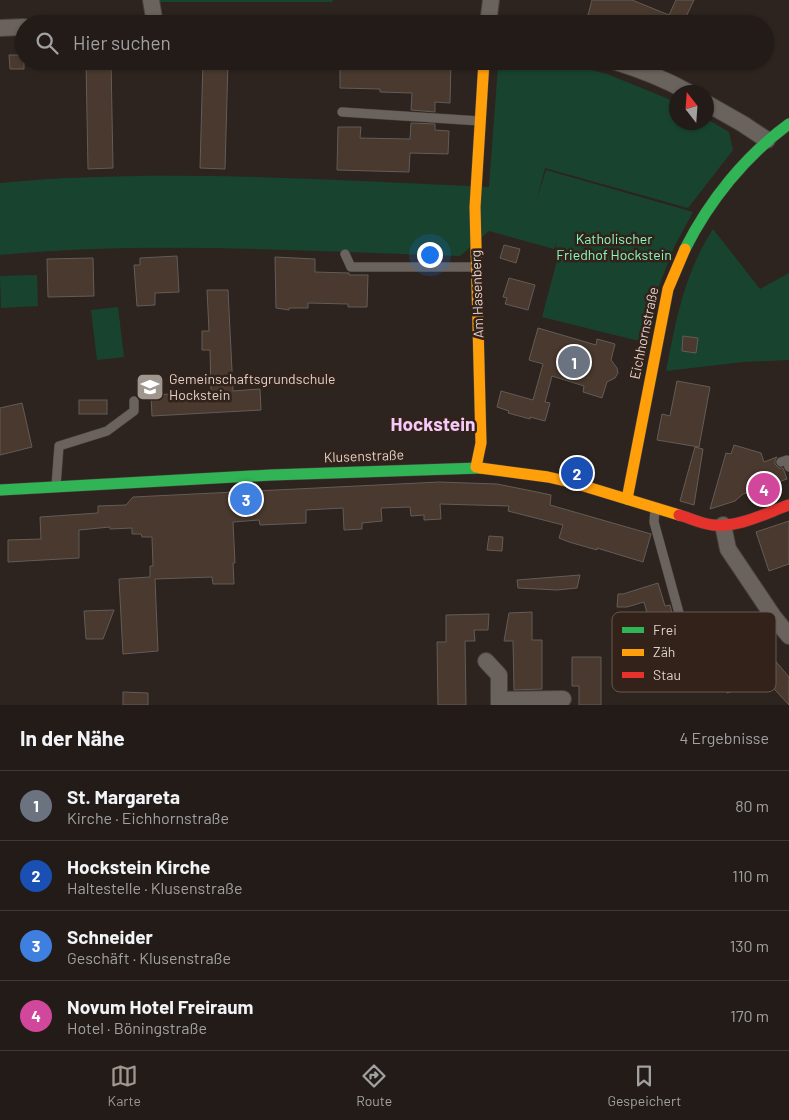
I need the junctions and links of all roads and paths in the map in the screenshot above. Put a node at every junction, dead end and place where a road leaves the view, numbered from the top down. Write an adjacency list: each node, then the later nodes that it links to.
1 (152, 0): 3 (street)
2 (491, 0): 4 (street)
3 (154, 15)
4 (489, 15)
5 (15, 27): 6 (street)
6 (0, 28)
7 (483, 70): 12 (street, Am Hasenberg)
8 (640, 70): 9 (street)
9 (675, 85)
10 (714, 108): 14 (street)
11 (342, 112): 12 (lane)
12 (480, 121): 16 (street, Am Hasenberg)
13 (789, 124): 14 (street, Eichhornstraße)
14 (767, 140): 21 (street, Eichhornstraße)
15 (345, 254): 16 (lane)
16 (476, 267): 18 (street, Am Hasenberg)
17 (134, 401): 19 (lane)
18 (476, 467): 19 (street, Klusenstraße); 21 (street, Klusenstraße)
19 (56, 487): 20 (street, Klusenstraße)
20 (0, 490)
21 (627, 499): 23 (street, Klusenstraße)
22 (789, 505): 24 (street)
23 (655, 507): 24 (street, Klusenstraße); 25 (lane)
24 (723, 525): 26 (street)
25 (679, 612)
26 (770, 612)
27 (776, 620): 28 (street)
28 (789, 636)
29 (486, 661): 31 (street)
30 (563, 699): 31 (street)
31 (499, 702)

